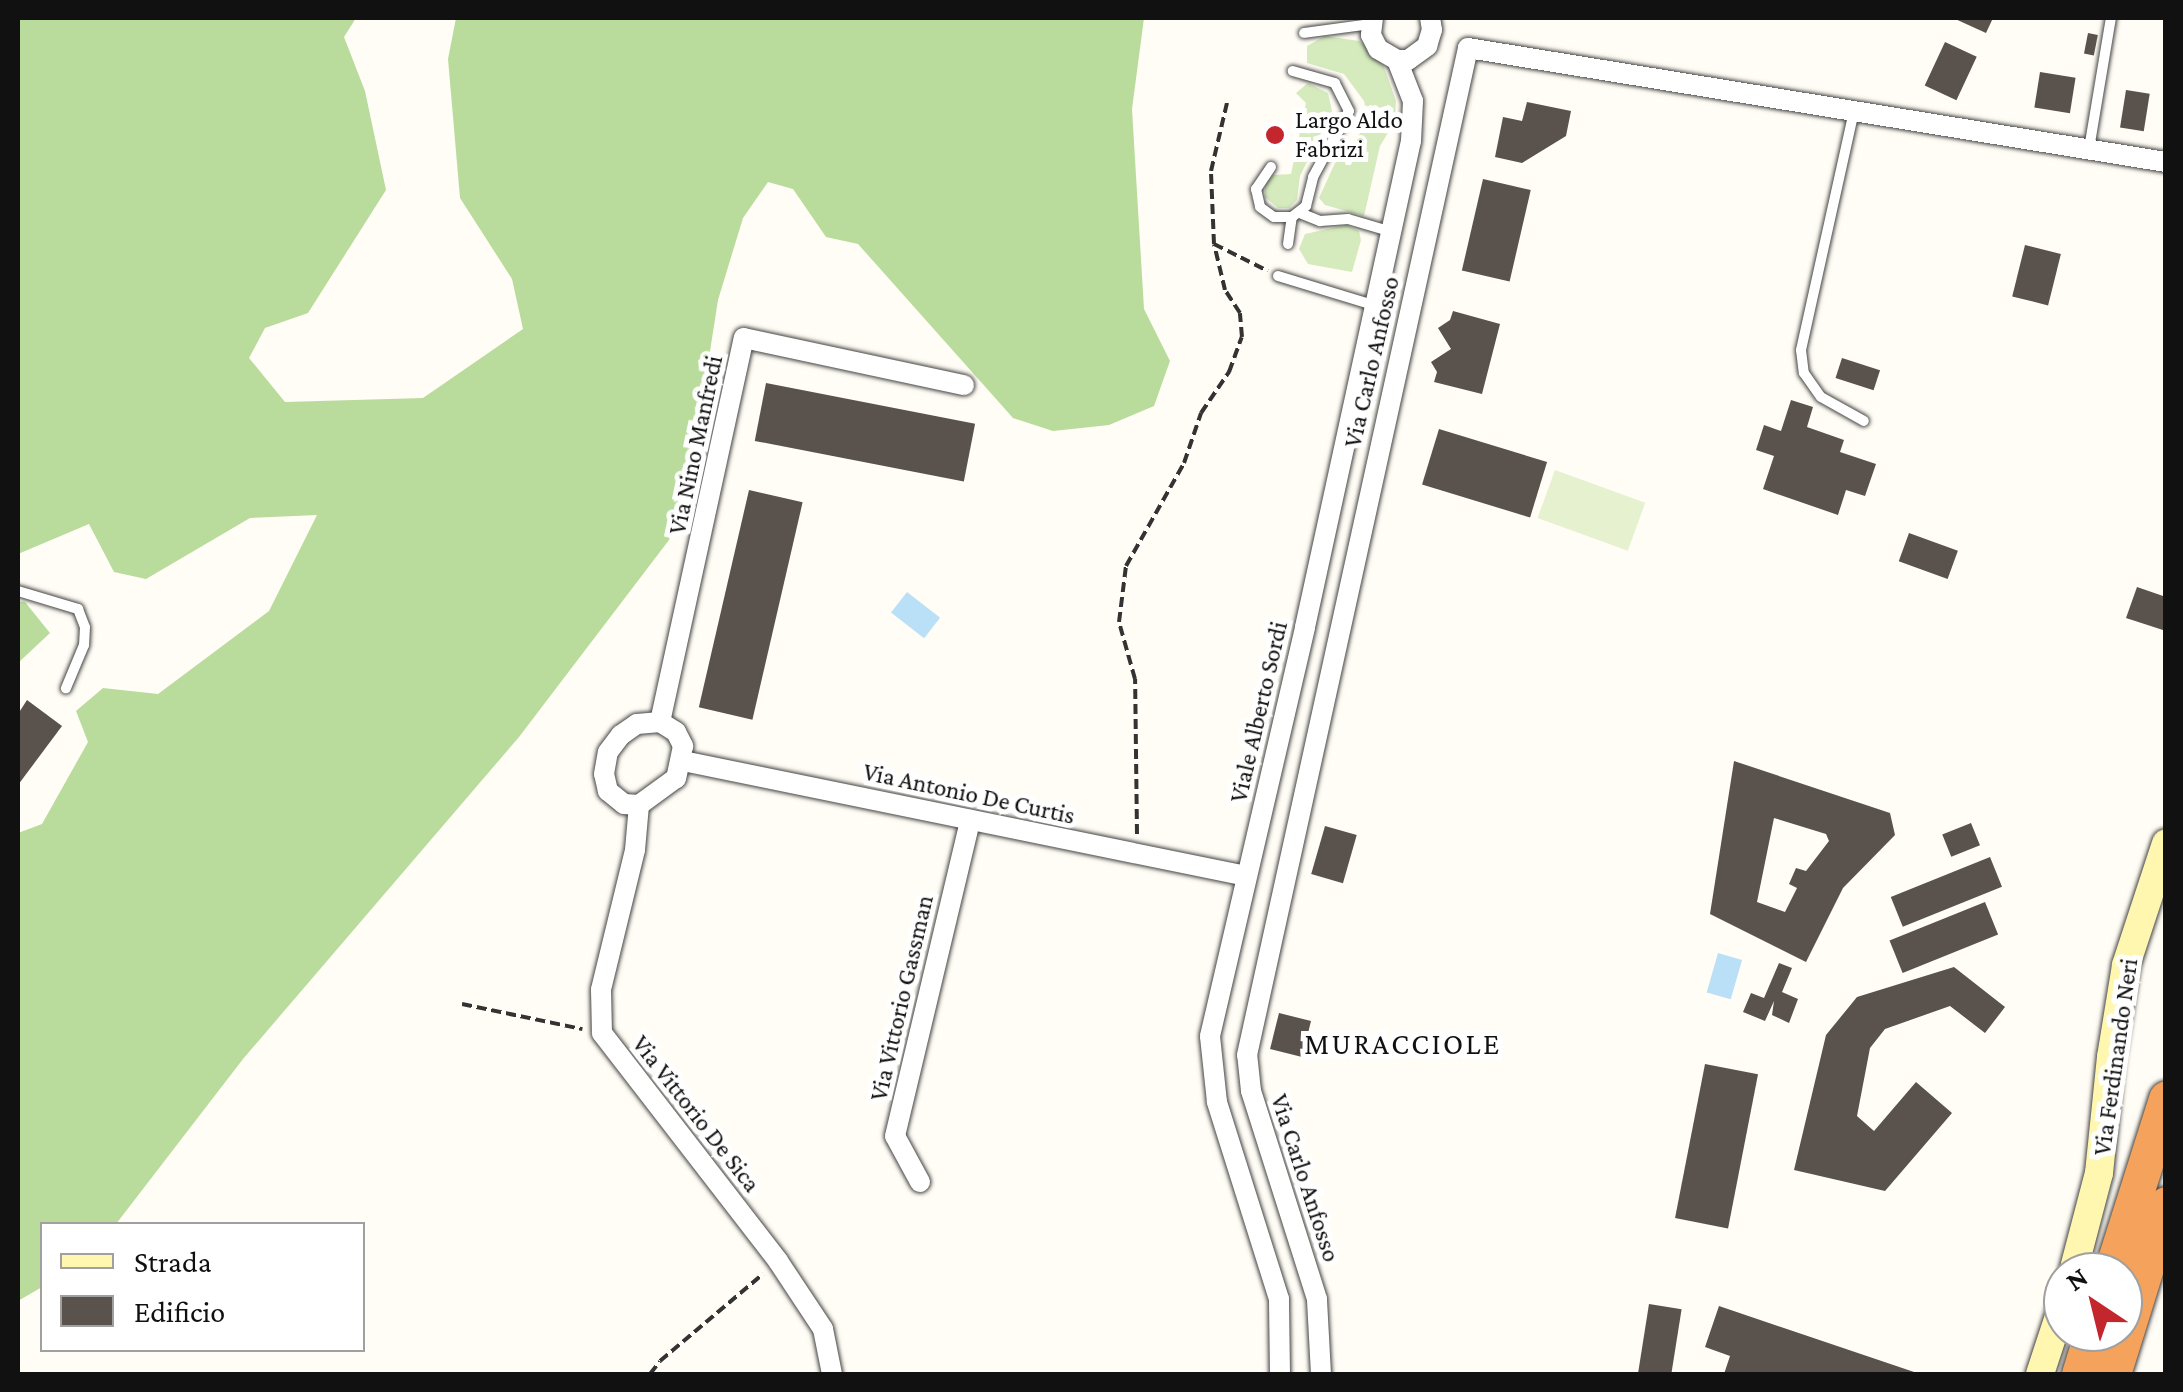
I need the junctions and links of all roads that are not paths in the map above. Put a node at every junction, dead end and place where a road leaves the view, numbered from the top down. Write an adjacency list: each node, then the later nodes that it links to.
1 (2112, 18): 9 (lane)
2 (1372, 21): 4 (lane); 6 (street)
3 (1431, 27): 5 (street); 6 (street)
4 (1304, 33)
5 (1468, 48): 8 (street); 21 (street, Via Carlo Anfosso)
6 (1397, 60): 13 (street, Viale Alberto Sordi)
7 (1293, 71): 12 (lane)
8 (1854, 112): 9 (street); 18 (lane)
9 (2089, 150): 10 (street)
10 (2166, 162)
11 (1271, 168): 12 (lane)
12 (1296, 215): 13 (lane); 14 (lane)
13 (1392, 232): 16 (street, Viale Alberto Sordi)
14 (1288, 244)
15 (1278, 276): 16 (lane)
16 (1377, 306): 20 (street, Viale Alberto Sordi)
17 (964, 385): 23 (street, Via Nino Manfredi)
18 (1864, 421)
19 (18, 590): 22 (lane)
20 (1305, 627): 21 (street); 28 (street, Viale Alberto Sordi)
21 (1338, 633): 36 (street, Via Carlo Anfosso)
22 (66, 688)
23 (660, 722): 24 (street); 25 (street)
24 (683, 761): 25 (street); 26 (street, Via Antonio De Curtis)
25 (639, 805): 34 (street, Via Vittorio De Sica)
26 (970, 820): 28 (street, Via Antonio De Curtis); 30 (street, Via Vittorio Gassman)
27 (2166, 843): 32 (street, Via Ferdinando Neri)
28 (1246, 876): 35 (street, Viale Alberto Sordi)
29 (2166, 1099): 33 (highway)
30 (920, 1182)
31 (2166, 1204): 37 (highway)
32 (2078, 1252)
33 (2117, 1252)
34 (832, 1374)
35 (1280, 1374)
36 (1321, 1374)
37 (2113, 1374)

